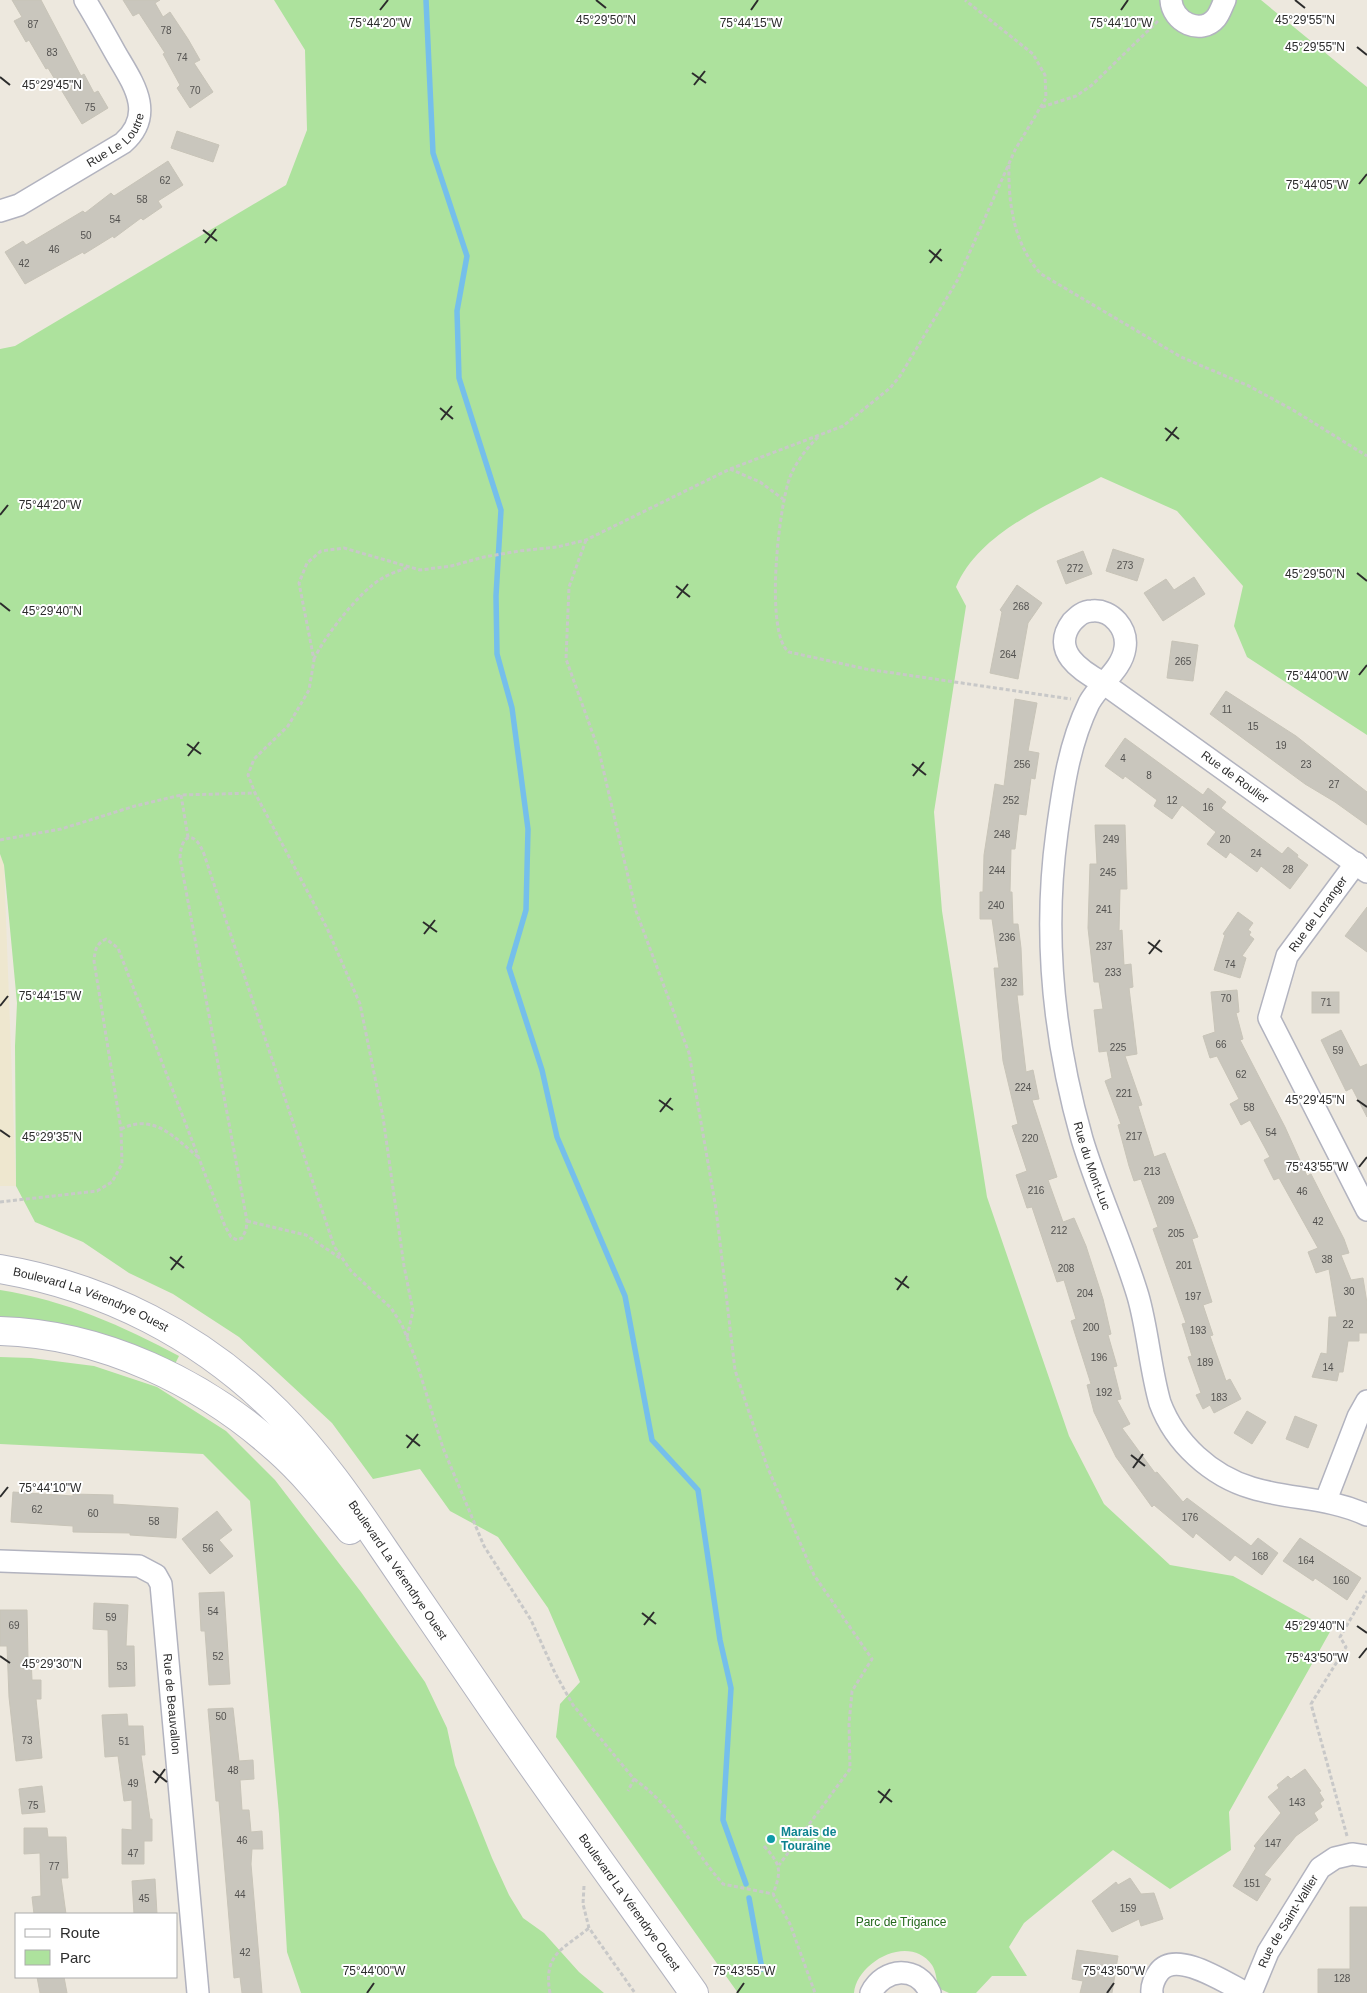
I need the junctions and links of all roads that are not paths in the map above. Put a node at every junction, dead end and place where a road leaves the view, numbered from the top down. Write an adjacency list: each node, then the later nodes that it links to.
1 (86, 0): 4 (street, Rue Le Loutre)
2 (1225, 0): 3 (street)
3 (1171, 4)
4 (0, 211)
5 (1103, 683): 6 (street, Rue de Roulier); 11 (street, Rue du Mont-Luc)
6 (1361, 868): 7 (street, Rue de Loranger)
7 (1367, 1210)
8 (0, 1269): 14 (main road, Boulevard La Vérendrye Ouest)
9 (0, 1330): 14 (main road)
10 (1367, 1401): 11 (street)
11 (1326, 1500): 12 (street, Rue du Mont-Luc)
12 (1367, 1515)
13 (0, 1561): 16 (street, Rue de Beauvallon)
14 (497, 1715): 17 (main road, Boulevard La Vérendrye Ouest)
15 (1360, 1855): 22 (street, Rue de Saint-Vallier)
16 (198, 1993)
17 (694, 1993)
18 (871, 1993): 19 (street)
19 (930, 1993)
20 (1152, 1993): 21 (street)
21 (1246, 1993)
22 (1250, 1993)

